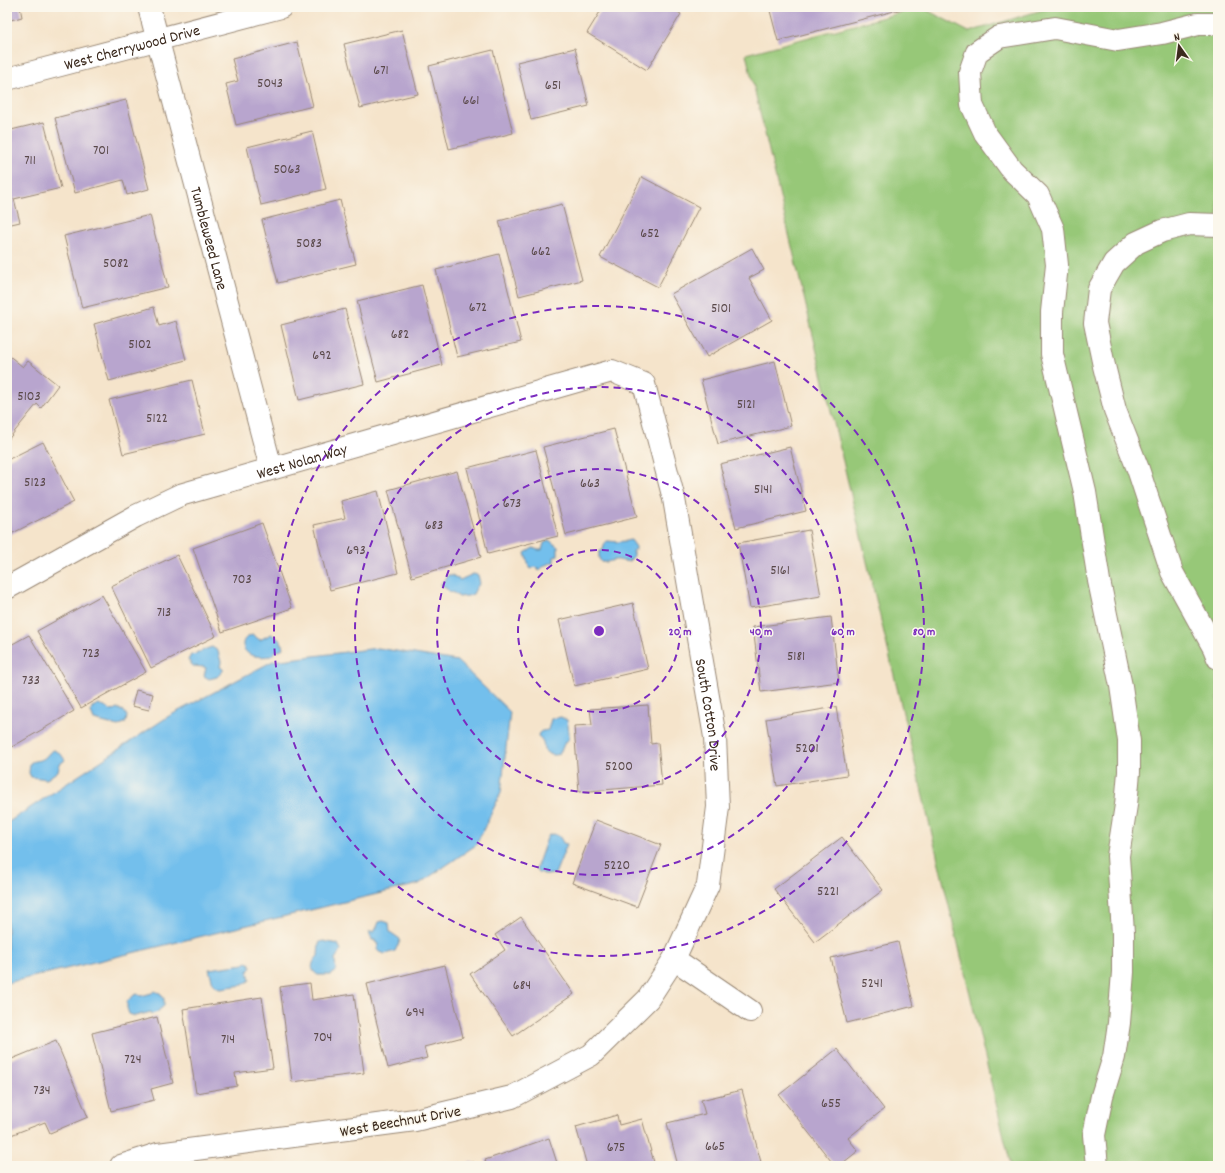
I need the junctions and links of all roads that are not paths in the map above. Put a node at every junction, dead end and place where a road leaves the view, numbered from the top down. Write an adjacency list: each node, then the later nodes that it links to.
1 (149, 7): 4 (street, Tumbleweed Lane)
2 (281, 7): 4 (street, West Cherrywood Drive)
3 (1218, 24): 15 (street)
4 (158, 39): 5 (street, West Cherrywood Drive); 8 (street, Tumbleweed Lane)
5 (7, 79)
6 (1218, 225): 10 (street)
7 (612, 371): 8 (street, West Nolan Way); 11 (street, South Cotton Drive)
8 (271, 468): 9 (street, West Nolan Way)
9 (7, 588)
10 (1218, 658)
11 (674, 959): 12 (street, South Cotton Drive); 13 (street)
12 (648, 999): 14 (street, West Beechnut Drive)
13 (750, 1011)
14 (121, 1166)
15 (1096, 1166)

